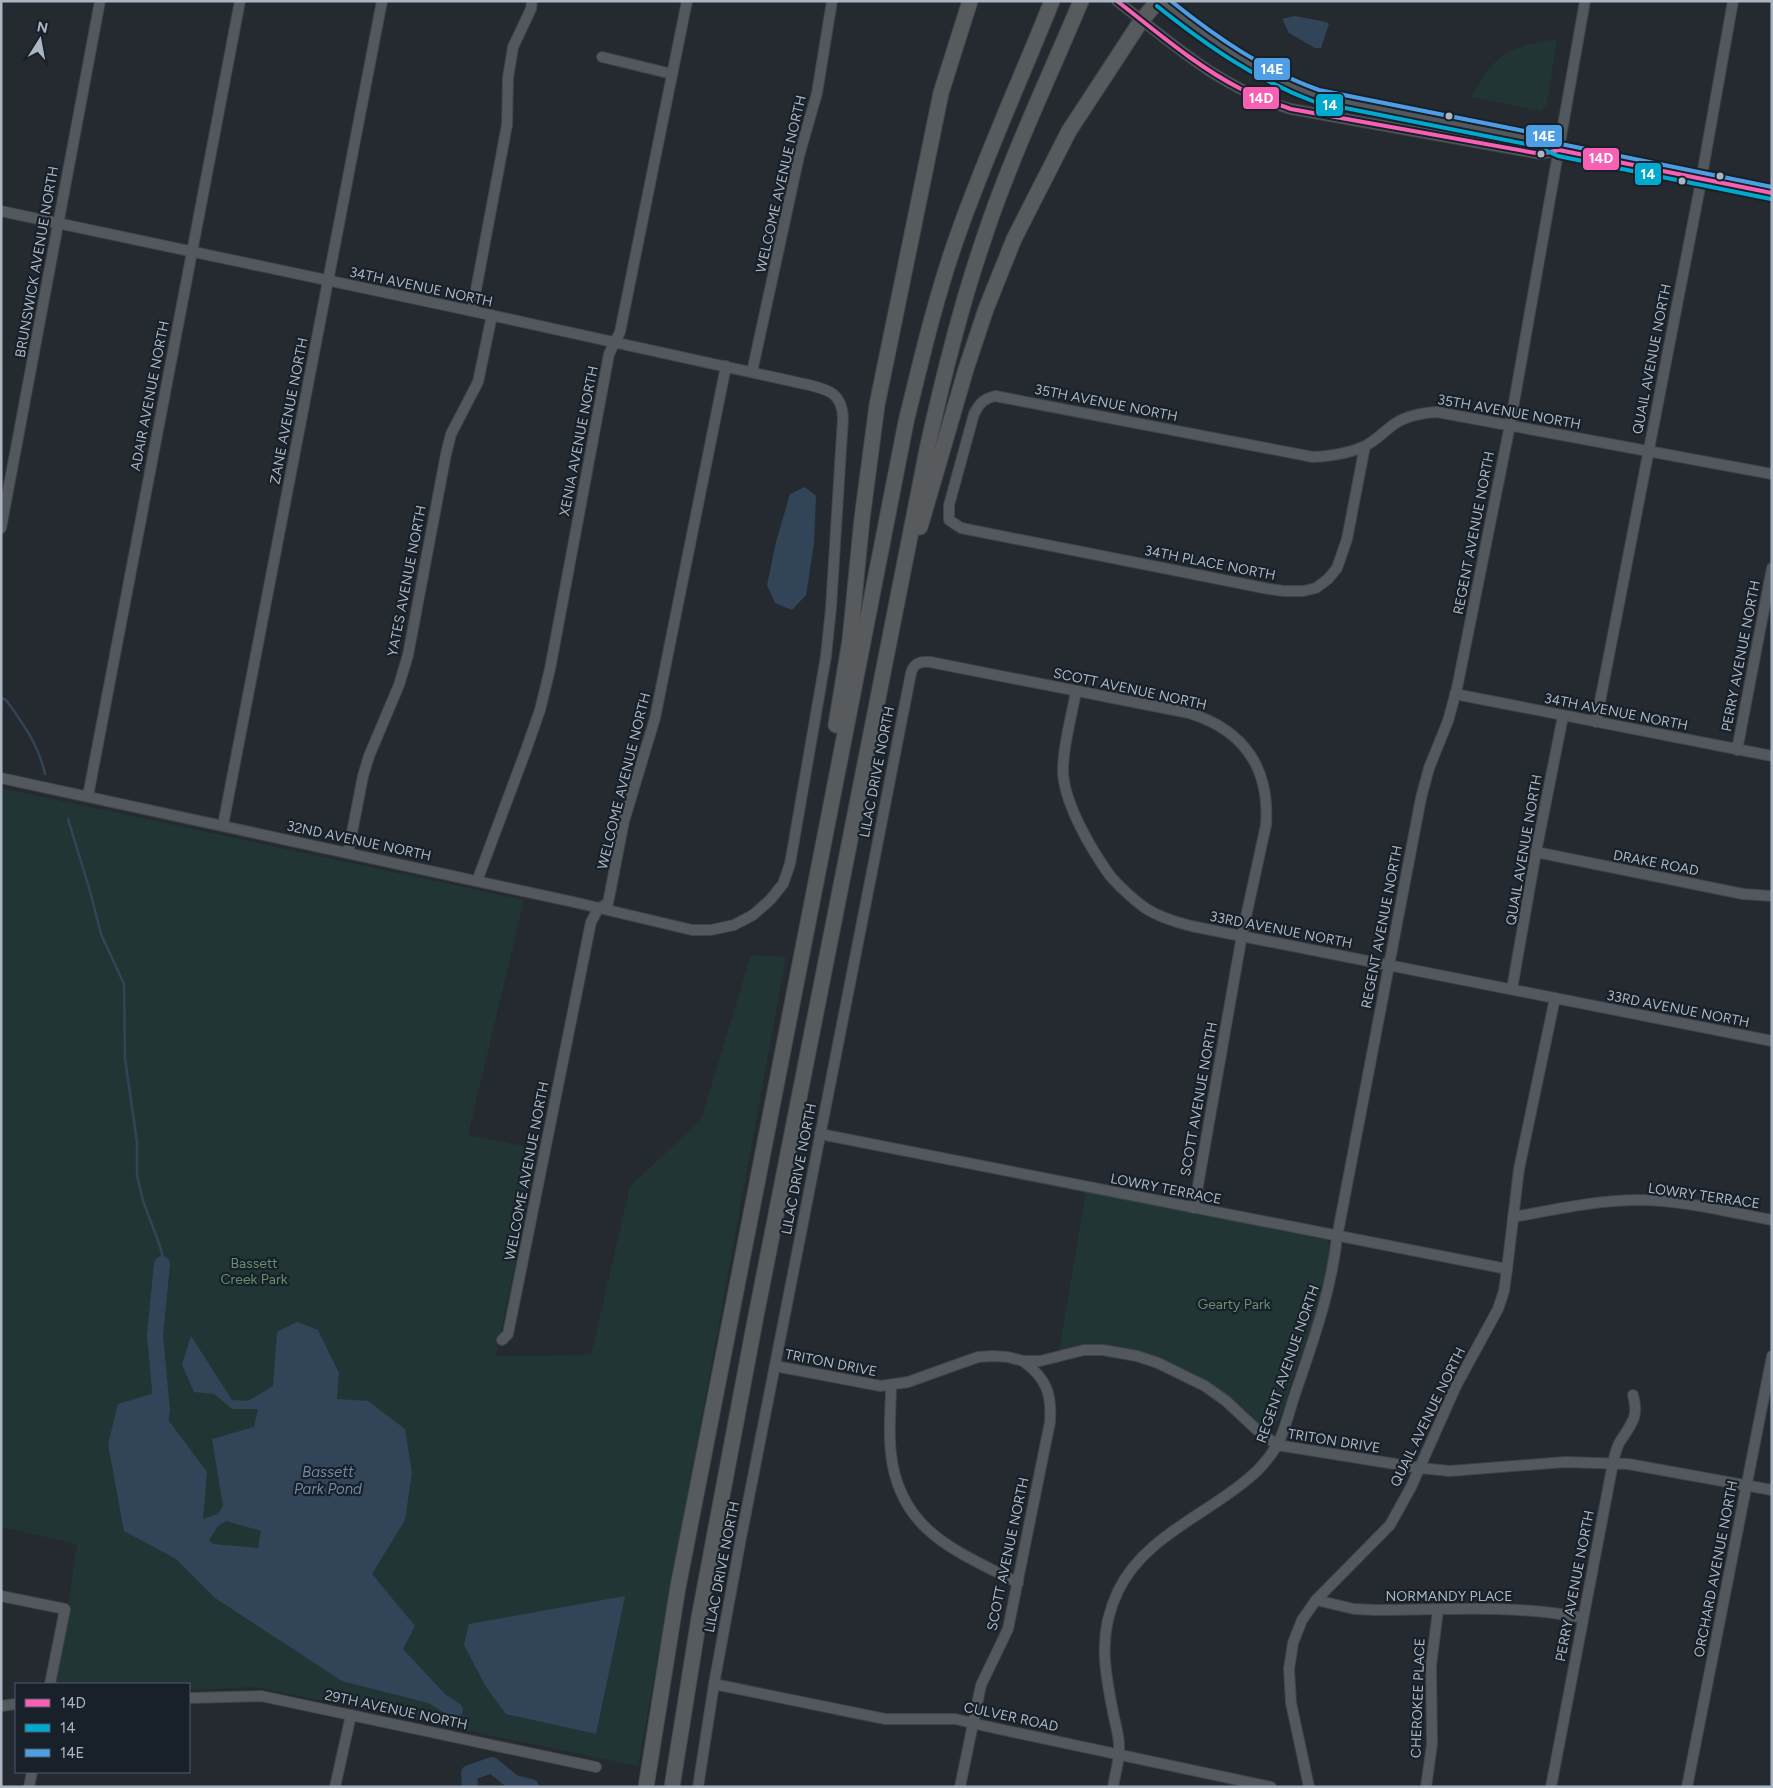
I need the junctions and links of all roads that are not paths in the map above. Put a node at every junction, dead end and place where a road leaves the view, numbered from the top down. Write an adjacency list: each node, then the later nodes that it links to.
1 (100, 1): 21 (street, BRUNSWICK AVENUE NORTH)
2 (240, 1): 22 (street, ADAIR AVENUE NORTH)
3 (382, 1): 23 (street, ZANE AVENUE NORTH)
4 (532, 1): 24 (street)
5 (687, 1): 16 (street, XENIA AVENUE NORTH)
6 (832, 1): 28 (street, WELCOME AVENUE NORTH)
7 (970, 1): 46 (highway)
8 (1052, 1): 46 (highway)
9 (1081, 1): 36 (highway)
10 (1160, 1): 14 (highway); 17 (street)
11 (1585, 1): 17 (street, REGENT AVENUE NORTH)
12 (1733, 1): 18 (street, QUAIL AVENUE NORTH)
13 (1120, 4): 14 (street)
14 (1141, 20): 17 (street); 36 (highway)
15 (602, 57): 16 (street)
16 (672, 74): 26 (street, XENIA AVENUE NORTH)
17 (1559, 150): 18 (street); 29 (street, REGENT AVENUE NORTH)
18 (1701, 179): 19 (street); 31 (street, QUAIL AVENUE NORTH)
19 (1772, 193)
20 (1, 211): 21 (street, 34TH AVENUE NORTH)
21 (58, 224): 22 (street, 34TH AVENUE NORTH); 34 (street, BRUNSWICK AVENUE NORTH)
22 (191, 252): 23 (street, 34TH AVENUE NORTH); 45 (street, ADAIR AVENUE NORTH)
23 (327, 281): 24 (street, 34TH AVENUE NORTH); 47 (street, ZANE AVENUE NORTH)
24 (472, 311): 25 (street, 34TH AVENUE NORTH)
25 (492, 315): 26 (street, 34TH AVENUE NORTH); 49 (street, YATES AVENUE NORTH)
26 (614, 342): 27 (street, 34TH AVENUE NORTH); 50 (street, XENIA AVENUE NORTH)
27 (726, 366): 28 (street, 34TH AVENUE NORTH); 52 (street, WELCOME AVENUE NORTH)
28 (752, 372): 53 (street, 34TH AVENUE NORTH)
29 (1510, 425): 30 (street, 35TH AVENUE NORTH); 31 (street, 35TH AVENUE NORTH); 39 (street, REGENT AVENUE NORTH)
30 (1365, 446): 33 (street, 35TH AVENUE NORTH); 33 (street, 34TH PLACE NORTH)
31 (1649, 450): 32 (street, 35TH AVENUE NORTH); 41 (street, QUAIL AVENUE NORTH)
32 (1772, 474)
33 (949, 520)
34 (1, 528)
35 (1772, 568): 42 (street, PERRY AVENUE NORTH)
36 (893, 619): 94 (highway)
37 (918, 663): 38 (street, SCOTT AVENUE NORTH); 59 (street, LILAC DRIVE NORTH)
38 (1076, 691): 54 (street, 33RD AVENUE NORTH); 54 (street, SCOTT AVENUE NORTH)
39 (1455, 694): 40 (street, 34TH AVENUE NORTH); 55 (street, REGENT AVENUE NORTH)
40 (1563, 716): 41 (street, 34TH AVENUE NORTH); 48 (street, QUAIL AVENUE NORTH)
41 (1596, 722): 42 (street, 34TH AVENUE NORTH)
42 (1737, 750): 43 (street, 34TH AVENUE NORTH)
43 (1772, 756)
44 (1, 778): 45 (street, 32ND AVENUE NORTH)
45 (88, 796): 47 (street, 32ND AVENUE NORTH)
46 (832, 797): 93 (highway)
47 (224, 825): 49 (street, 32ND AVENUE NORTH)
48 (1536, 852): 51 (street, DRAKE ROAD); 56 (street, QUAIL AVENUE NORTH)
49 (348, 853): 50 (street, 32ND AVENUE NORTH)
50 (477, 881): 52 (street, 32ND AVENUE NORTH)
51 (1772, 896)
52 (598, 909): 53 (street, 32ND AVENUE NORTH); 65 (street, WELCOME AVENUE NORTH)
53 (711, 930)
54 (1242, 935): 55 (street, 33RD AVENUE NORTH); 60 (street, SCOTT AVENUE NORTH)
55 (1388, 965): 56 (street, 33RD AVENUE NORTH); 63 (street, REGENT AVENUE NORTH)
56 (1512, 990): 57 (street, 33RD AVENUE NORTH)
57 (1555, 998): 58 (street, 33RD AVENUE NORTH); 61 (street, QUAIL AVENUE NORTH)
58 (1772, 1041)
59 (820, 1134): 60 (street, LOWRY TERRACE); 68 (street, LILAC DRIVE NORTH)
60 (1194, 1208): 63 (street, LOWRY TERRACE)
61 (1513, 1217): 62 (street, LOWRY TERRACE); 64 (street, QUAIL AVENUE NORTH)
62 (1772, 1220)
63 (1337, 1237): 64 (street, LOWRY TERRACE); 71 (street, REGENT AVENUE NORTH)
64 (1507, 1269): 73 (street, QUAIL AVENUE NORTH)
65 (502, 1340)
66 (1772, 1356): 74 (street, ORCHARD AVENUE NORTH)
67 (1023, 1361): 69 (street, TRITON DRIVE); 71 (street, TRITON DRIVE); 76 (street, SCOTT AVENUE NORTH)
68 (775, 1366): 69 (street, TRITON DRIVE); 82 (street, LILAC DRIVE NORTH)
69 (891, 1385): 76 (street)
70 (1633, 1395): 72 (street, PERRY AVENUE NORTH)
71 (1277, 1445): 73 (street, TRITON DRIVE); 88 (street, REGENT AVENUE NORTH)
72 (1613, 1463): 73 (street, TRITON DRIVE); 74 (street, TRITON DRIVE); 80 (street, PERRY AVENUE NORTH)
73 (1420, 1468): 78 (street, QUAIL AVENUE NORTH)
74 (1747, 1485): 75 (street, TRITON DRIVE); 102 (street, ORCHARD AVENUE NORTH)
75 (1772, 1490)
76 (1018, 1583): 87 (street, SCOTT AVENUE NORTH)
77 (1, 1596): 81 (street)
78 (1316, 1600): 79 (street, NORMANDY PLACE); 99 (street, QUAIL AVENUE NORTH)
79 (1438, 1610): 80 (street, NORMANDY PLACE); 100 (street, CHEROKEE PLACE)
80 (1582, 1618): 101 (street, PERRY AVENUE NORTH)
81 (50, 1683)
82 (714, 1684): 87 (street, CULVER ROAD); 95 (street, LILAC DRIVE NORTH)
83 (190, 1698): 86 (street, 29TH AVENUE NORTH)
84 (15, 1704): 85 (street)
85 (1, 1706)
86 (351, 1715): 89 (street, 29TH AVENUE NORTH); 92 (street)
87 (973, 1722): 88 (street, CULVER ROAD); 96 (street, SCOTT AVENUE NORTH)
88 (1118, 1754): 97 (street, REGENT AVENUE NORTH); 98 (street, CULVER ROAD)
89 (596, 1767)
90 (32, 1773): 91 (street)
91 (29, 1787)
92 (335, 1787)
93 (646, 1787)
94 (672, 1787)
95 (698, 1787)
96 (960, 1787)
97 (1113, 1787)
98 (1271, 1787)
99 (1309, 1787)
100 (1426, 1787)
101 (1551, 1787)
102 (1687, 1787)

